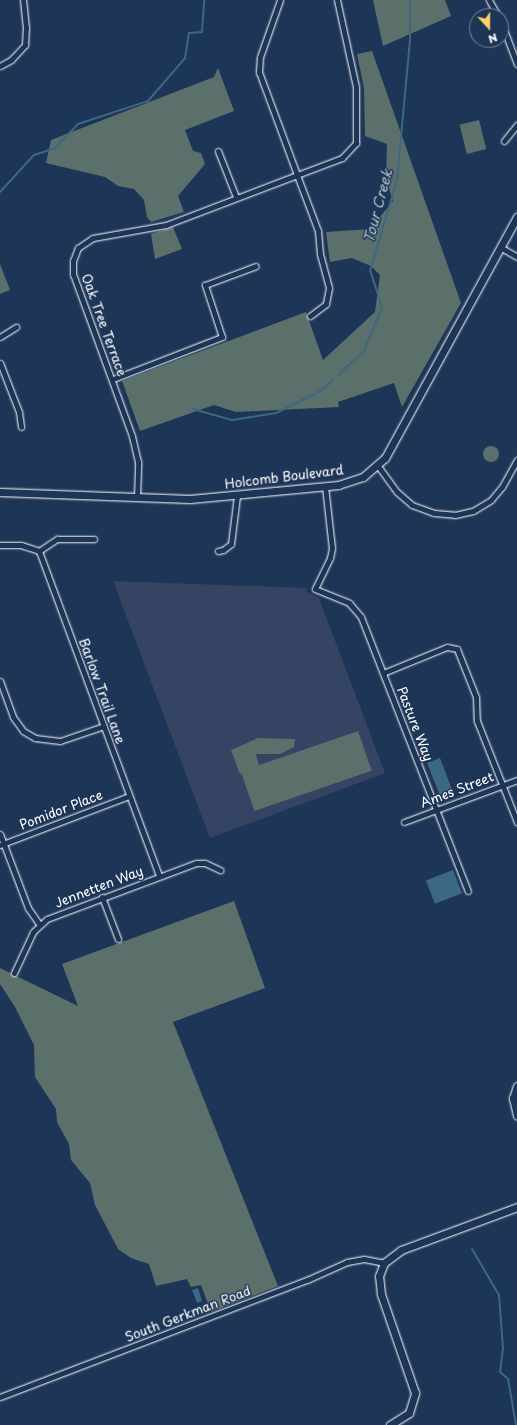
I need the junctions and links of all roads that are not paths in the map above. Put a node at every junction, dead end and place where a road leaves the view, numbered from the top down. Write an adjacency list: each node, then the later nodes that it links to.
1 (23, 0): 6 (street)
2 (280, 0): 10 (street)
3 (337, 0): 10 (street, Oak Tree Terrace)
4 (509, 43): 5 (street)
5 (517, 64)
6 (0, 66)
7 (517, 125): 8 (street)
8 (504, 141)
9 (218, 151): 11 (street)
10 (297, 175): 11 (street, Oak Tree Terrace); 16 (street)
11 (236, 197): 20 (street, Oak Tree Terrace)
12 (517, 218): 13 (street, Holcomb Boulevard)
13 (500, 247): 14 (street); 23 (street, Holcomb Boulevard)
14 (517, 257)
15 (256, 266): 20 (street)
16 (310, 316)
17 (16, 327): 18 (street)
18 (0, 337)
19 (0, 363): 21 (street)
20 (113, 380): 27 (street, Oak Tree Terrace)
21 (21, 427)
22 (517, 460): 23 (street)
23 (378, 466): 24 (street, Holcomb Boulevard)
24 (325, 486): 26 (street, Holcomb Boulevard); 32 (street, Pasture Way)
25 (0, 492): 27 (street, Holcomb Boulevard)
26 (237, 496): 27 (street, Holcomb Boulevard); 31 (street)
27 (137, 497)
28 (94, 539): 30 (street)
29 (0, 545): 30 (street)
30 (39, 551): 34 (street, Barlow Trail Lane)
31 (218, 551)
32 (384, 672): 36 (street); 38 (street, Pasture Way)
33 (0, 681): 34 (street)
34 (104, 726): 37 (street, Barlow Trail Lane)
35 (517, 780): 36 (street, Ames Street)
36 (502, 784): 38 (street, Ames Street); 40 (street)
37 (129, 796): 42 (street, Pomidor Place); 44 (street, Barlow Trail Lane)
38 (436, 810): 39 (street, Ames Street); 45 (street, Pasture Way)
39 (404, 822)
40 (517, 822)
41 (0, 834): 42 (street)
42 (2, 844): 47 (street)
43 (220, 870): 44 (street, Jennetten Way)
44 (159, 876): 46 (street, Jennetten Way)
45 (468, 891)
46 (102, 897): 47 (street, Jennetten Way); 48 (street)
47 (39, 924): 49 (street)
48 (118, 939)
49 (14, 973)
50 (517, 1086): 51 (street)
51 (517, 1116)
52 (517, 1207): 53 (street)
53 (384, 1263): 54 (street, South Gerkman Road); 55 (street)
54 (0, 1397)
55 (390, 1425)

